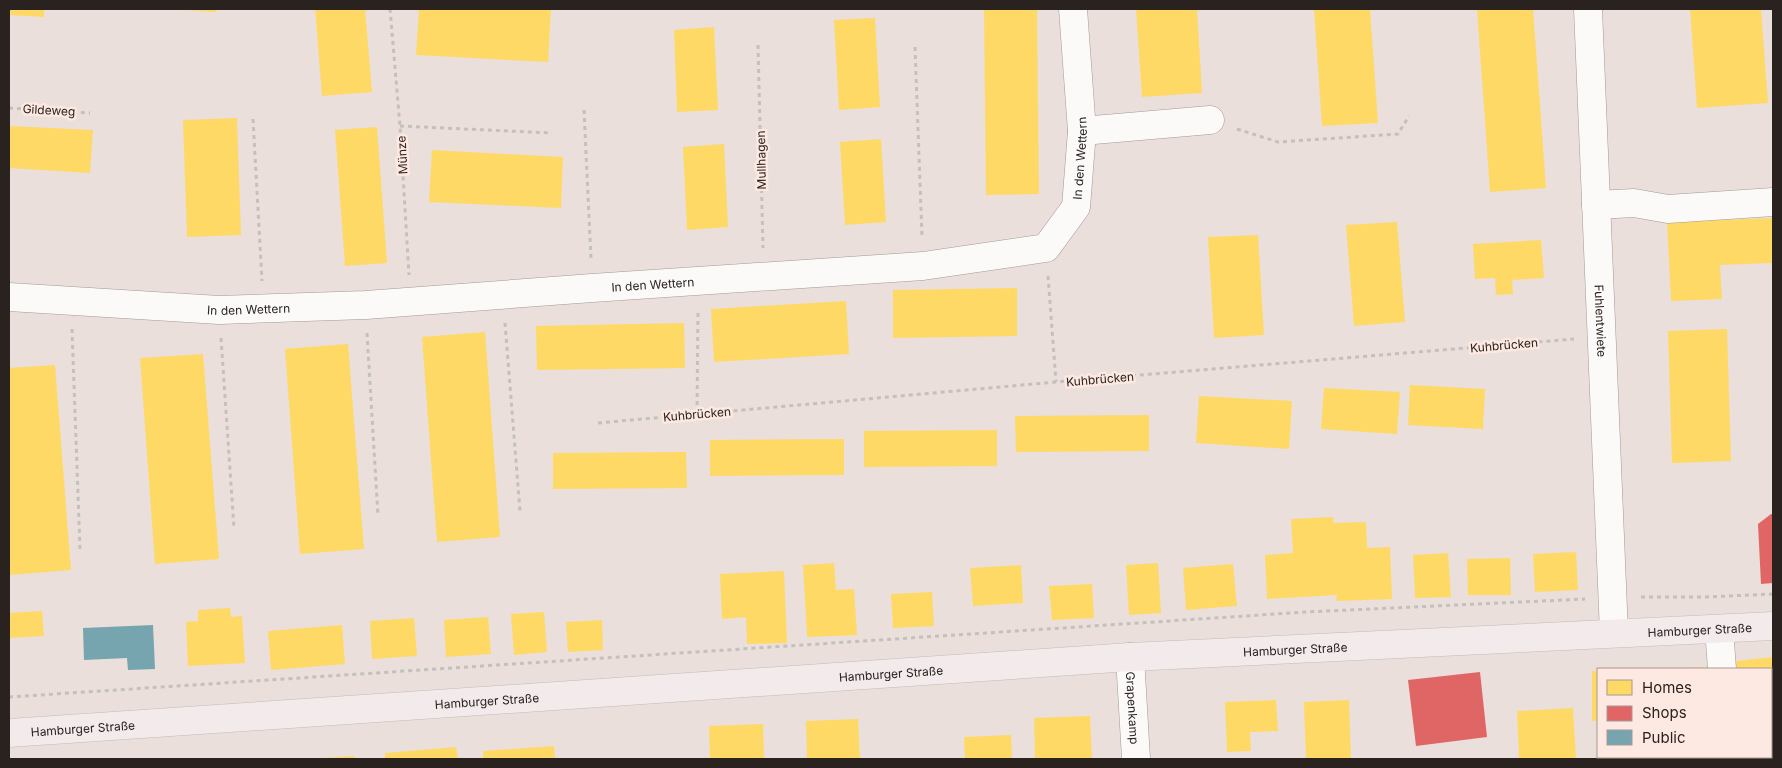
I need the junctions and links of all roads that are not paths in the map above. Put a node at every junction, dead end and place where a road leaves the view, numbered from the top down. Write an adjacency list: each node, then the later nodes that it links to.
1 (1073, 9): 4 (street, In den Wettern)
2 (1588, 9): 6 (street, Fuhlentwiete)
3 (1210, 120): 4 (street)
4 (1082, 130): 7 (street, In den Wettern)
5 (1773, 202): 6 (street)
6 (1596, 205): 10 (street, Fuhlentwiete)
7 (9, 297)
8 (1773, 626): 9 (main road, Hamburger Straße)
9 (1718, 628): 10 (main road, Hamburger Straße); 12 (street)
10 (1614, 633): 11 (main road, Hamburger Straße)
11 (1130, 657): 13 (main road, Hamburger Straße); 14 (street, Grapenkamp)
12 (1722, 668)
13 (9, 733)
14 (1136, 759)

